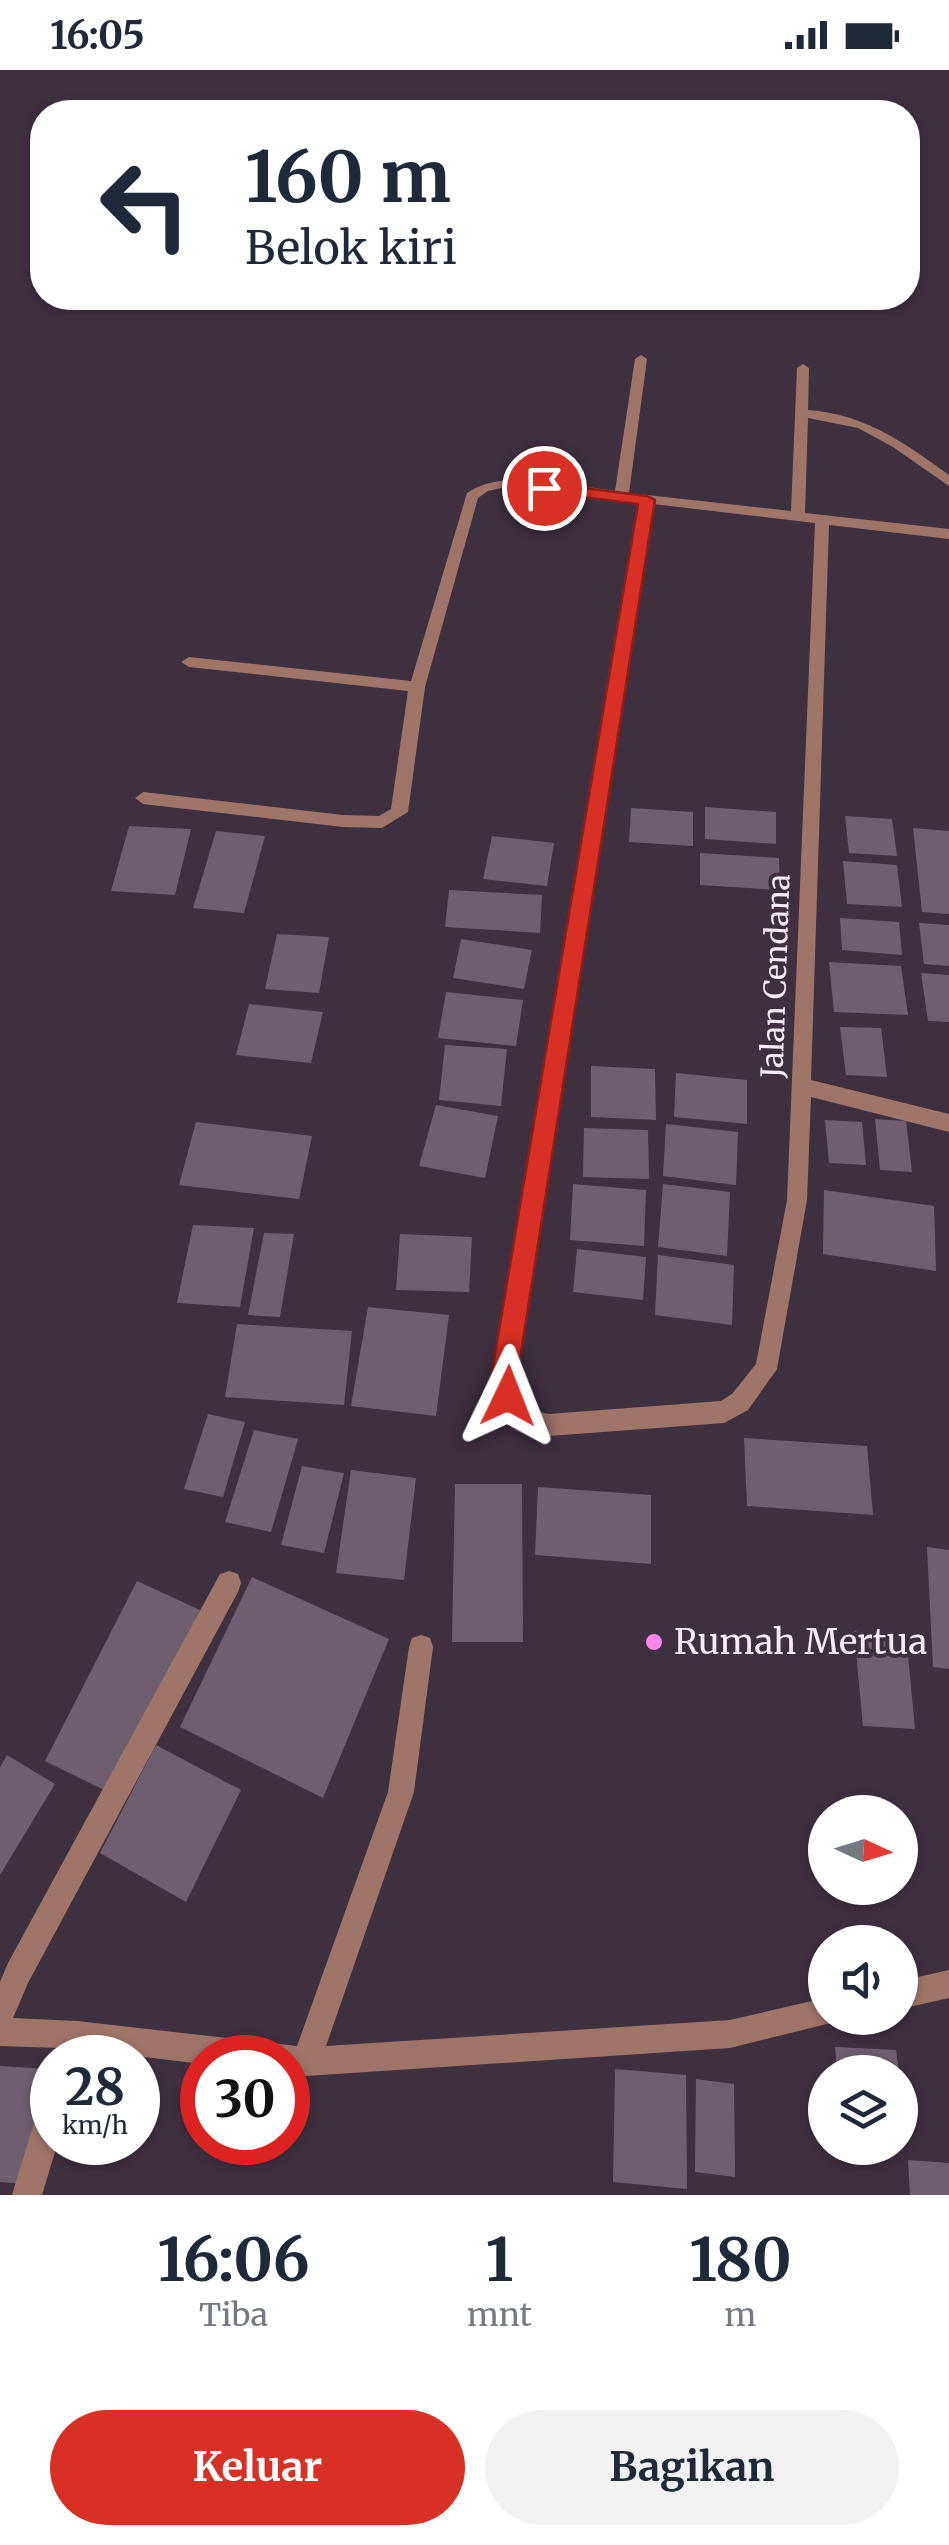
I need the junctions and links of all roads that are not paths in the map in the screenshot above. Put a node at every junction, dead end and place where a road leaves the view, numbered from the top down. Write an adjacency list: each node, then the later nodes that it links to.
1 (641, 359): 5 (street)
2 (803, 368): 3 (street)
3 (802, 413): 4 (street); 7 (street)
4 (949, 482)
5 (620, 497): 6 (street); 11 (street)
6 (647, 500): 7 (street); 13 (street, Jalan Cendana)
7 (798, 518): 8 (street)
8 (822, 522): 9 (street); 13 (street, Jalan Cendana)
9 (949, 534)
10 (189, 662): 11 (street)
11 (416, 687): 12 (street)
12 (142, 798)
13 (800, 1086): 14 (street)
14 (949, 1123)
15 (229, 1583): 19 (street)
16 (421, 1647): 22 (street)
17 (949, 1984): 18 (street)
18 (918, 1992)
19 (0, 2015)
20 (808, 2016): 24 (street)
21 (0, 2032): 23 (street)
22 (307, 2035)
23 (30, 2038)
24 (310, 2059)
25 (36, 2165): 26 (street)
26 (27, 2195)

